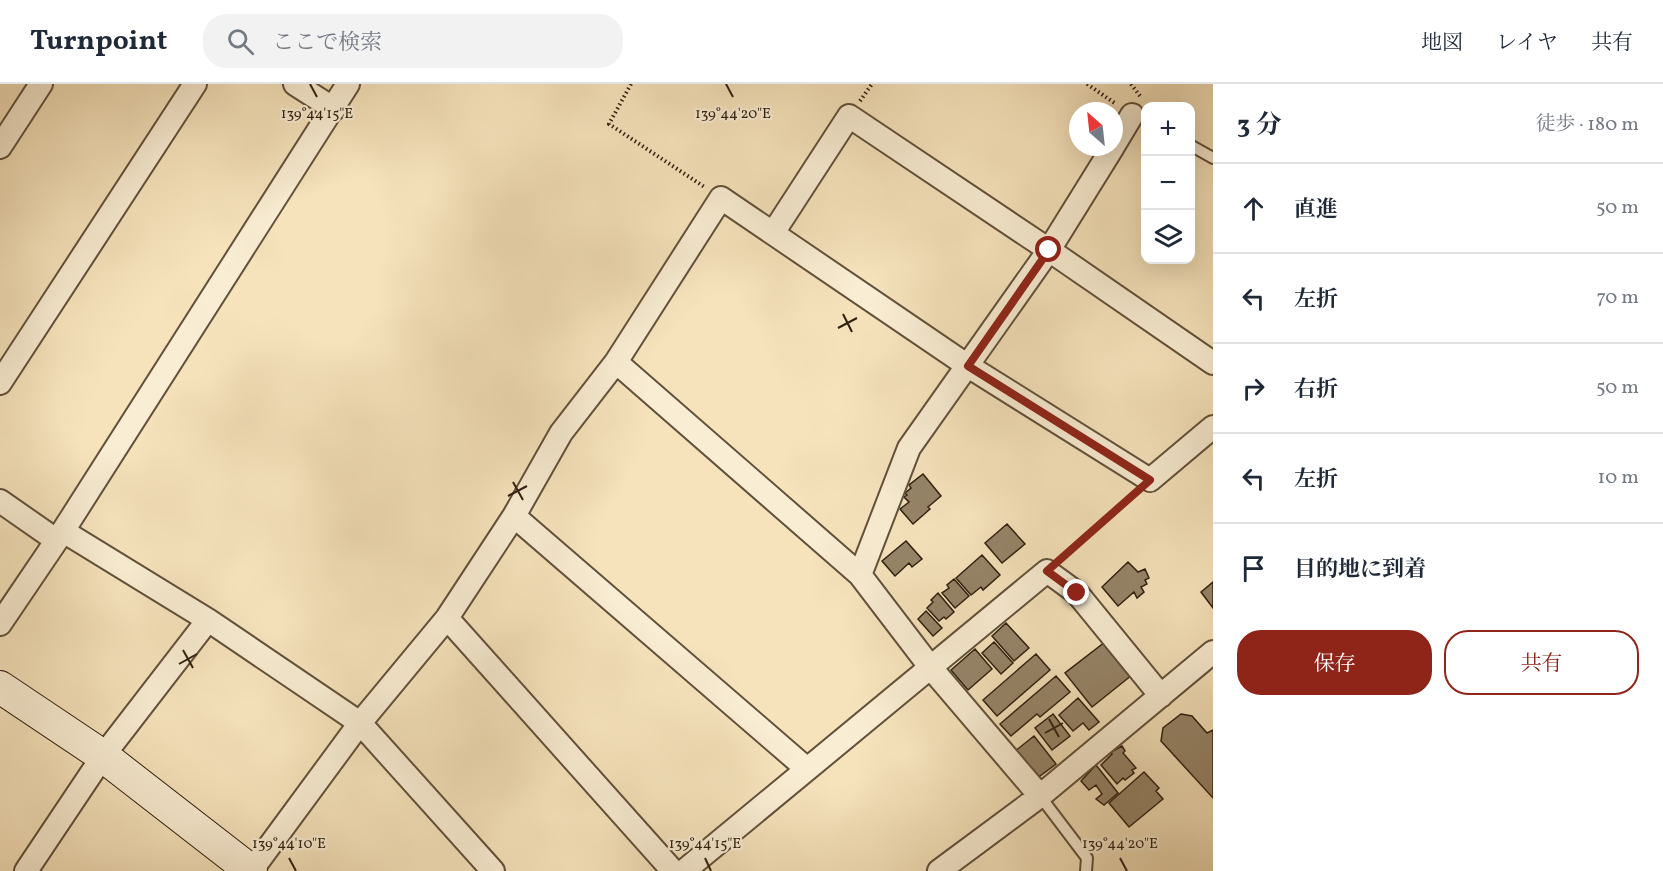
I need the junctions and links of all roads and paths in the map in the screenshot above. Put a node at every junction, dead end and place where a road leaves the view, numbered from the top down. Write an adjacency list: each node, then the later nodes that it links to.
1 (41, 84): 10 (street)
2 (195, 84): 20 (street)
3 (295, 84): 7 (street)
4 (348, 84): 7 (street)
5 (631, 84): 14 (path)
6 (1087, 84): 8 (path)
7 (334, 108): 25 (street)
8 (1132, 115): 9 (street)
9 (1123, 130)
10 (0, 147)
11 (1195, 148): 13 (lane)
12 (1107, 156): 16 (street)
13 (1213, 158)
14 (721, 198): 15 (street); 17 (street)
15 (772, 232): 16 (street); 19 (street)
16 (1049, 250): 18 (street); 19 (street)
17 (616, 362): 24 (street); 27 (street)
18 (1213, 363)
19 (968, 366): 22 (street); 27 (street)
20 (0, 383)
21 (1213, 427): 22 (street)
22 (1150, 480): 26 (path)
23 (0, 501): 25 (street)
24 (514, 516): 28 (street); 37 (street)
25 (60, 536): 29 (street); 30 (street)
26 (1047, 571): 32 (street); 34 (street)
27 (860, 575): 32 (street)
28 (447, 618): 35 (street); 43 (street)
29 (208, 620): 35 (street); 36 (street)
30 (0, 624)
31 (1212, 655): 34 (street)
32 (931, 668): 37 (street); 38 (street)
33 (0, 687): 36 (street)
34 (1161, 696): 38 (street)
35 (360, 723): 41 (street); 42 (street)
36 (103, 756): 40 (street); 41 (street)
37 (807, 769): 44 (street)
38 (1040, 796): 39 (lane); 45 (street)
39 (1087, 858): 46 (lane); 47 (lane)
40 (26, 871)
41 (251, 871)
42 (493, 871)
43 (673, 871)
44 (684, 871)
45 (939, 871)
46 (1086, 871)
47 (1096, 871)

